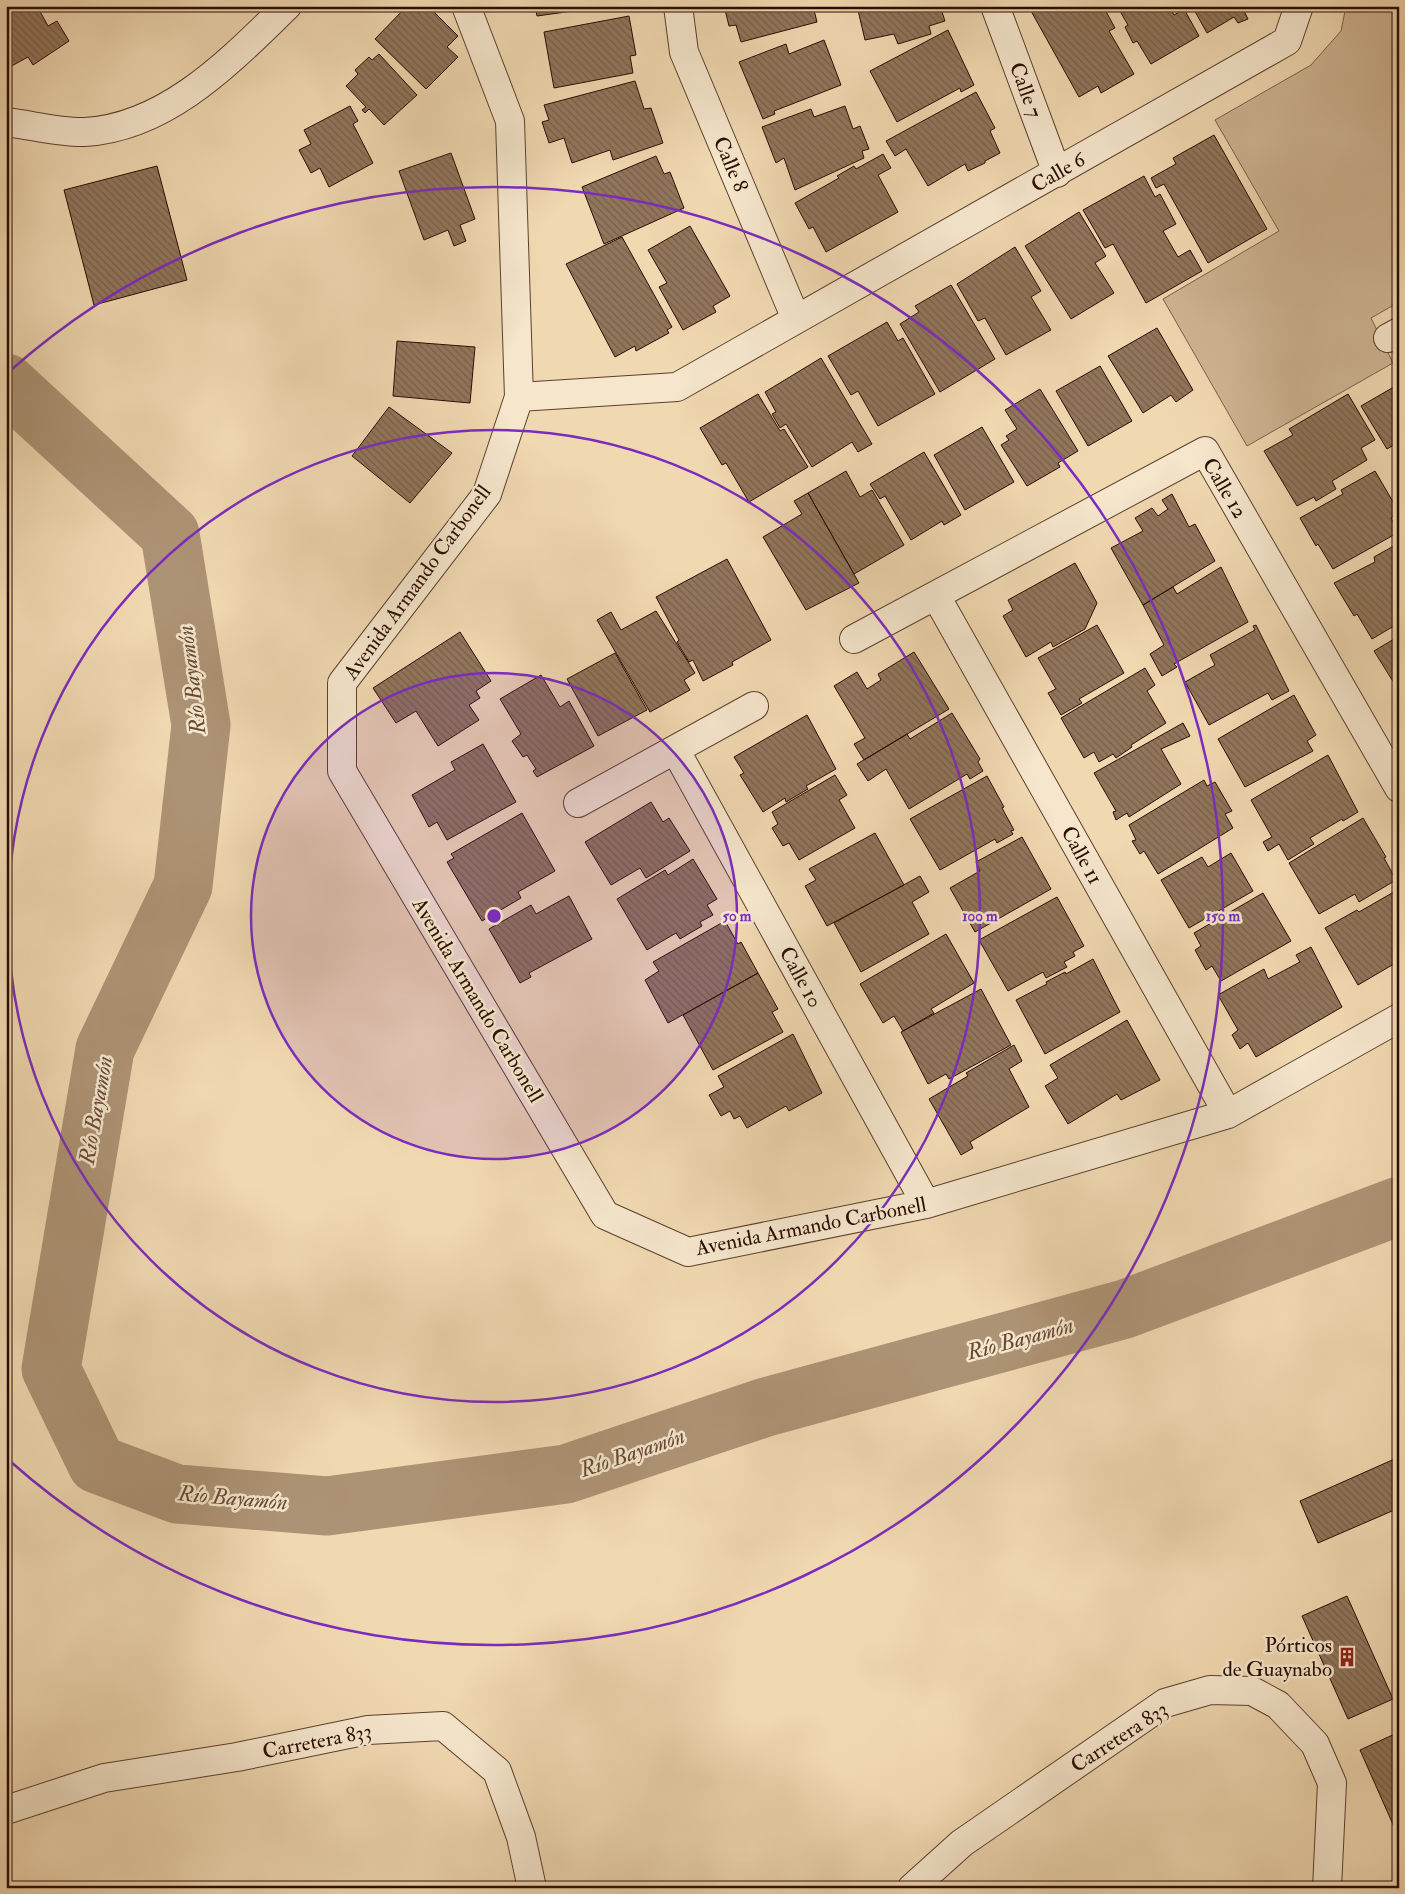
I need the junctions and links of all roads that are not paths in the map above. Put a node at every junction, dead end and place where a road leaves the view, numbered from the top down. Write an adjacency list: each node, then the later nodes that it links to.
1 (287, 6): 6 (street)
2 (466, 6): 9 (street, Avenida Armando Carbonell)
3 (678, 6): 8 (street, Calle 8)
4 (994, 6): 7 (street, Calle 7)
5 (1298, 6): 7 (street, Calle 6)
6 (6, 122)
7 (1057, 173): 8 (street, Calle 6)
8 (796, 319): 9 (street, Calle 6)
9 (519, 397): 18 (street, Avenida Armando Carbonell)
10 (936, 596): 11 (street); 14 (street, Calle 12); 17 (street, Calle 11)
11 (854, 639)
12 (754, 706): 13 (street)
13 (676, 751): 15 (street); 18 (street, Calle 10)
14 (1399, 788)
15 (578, 804)
16 (1399, 1018): 17 (street, Avenida Armando Carbonell)
17 (1228, 1114): 18 (street, Avenida Armando Carbonell)
18 (926, 1204)
19 (6, 1810): 20 (street, Carretera 833)
20 (532, 1888)
21 (912, 1888): 22 (street, Carretera 833)
22 (1327, 1888)

